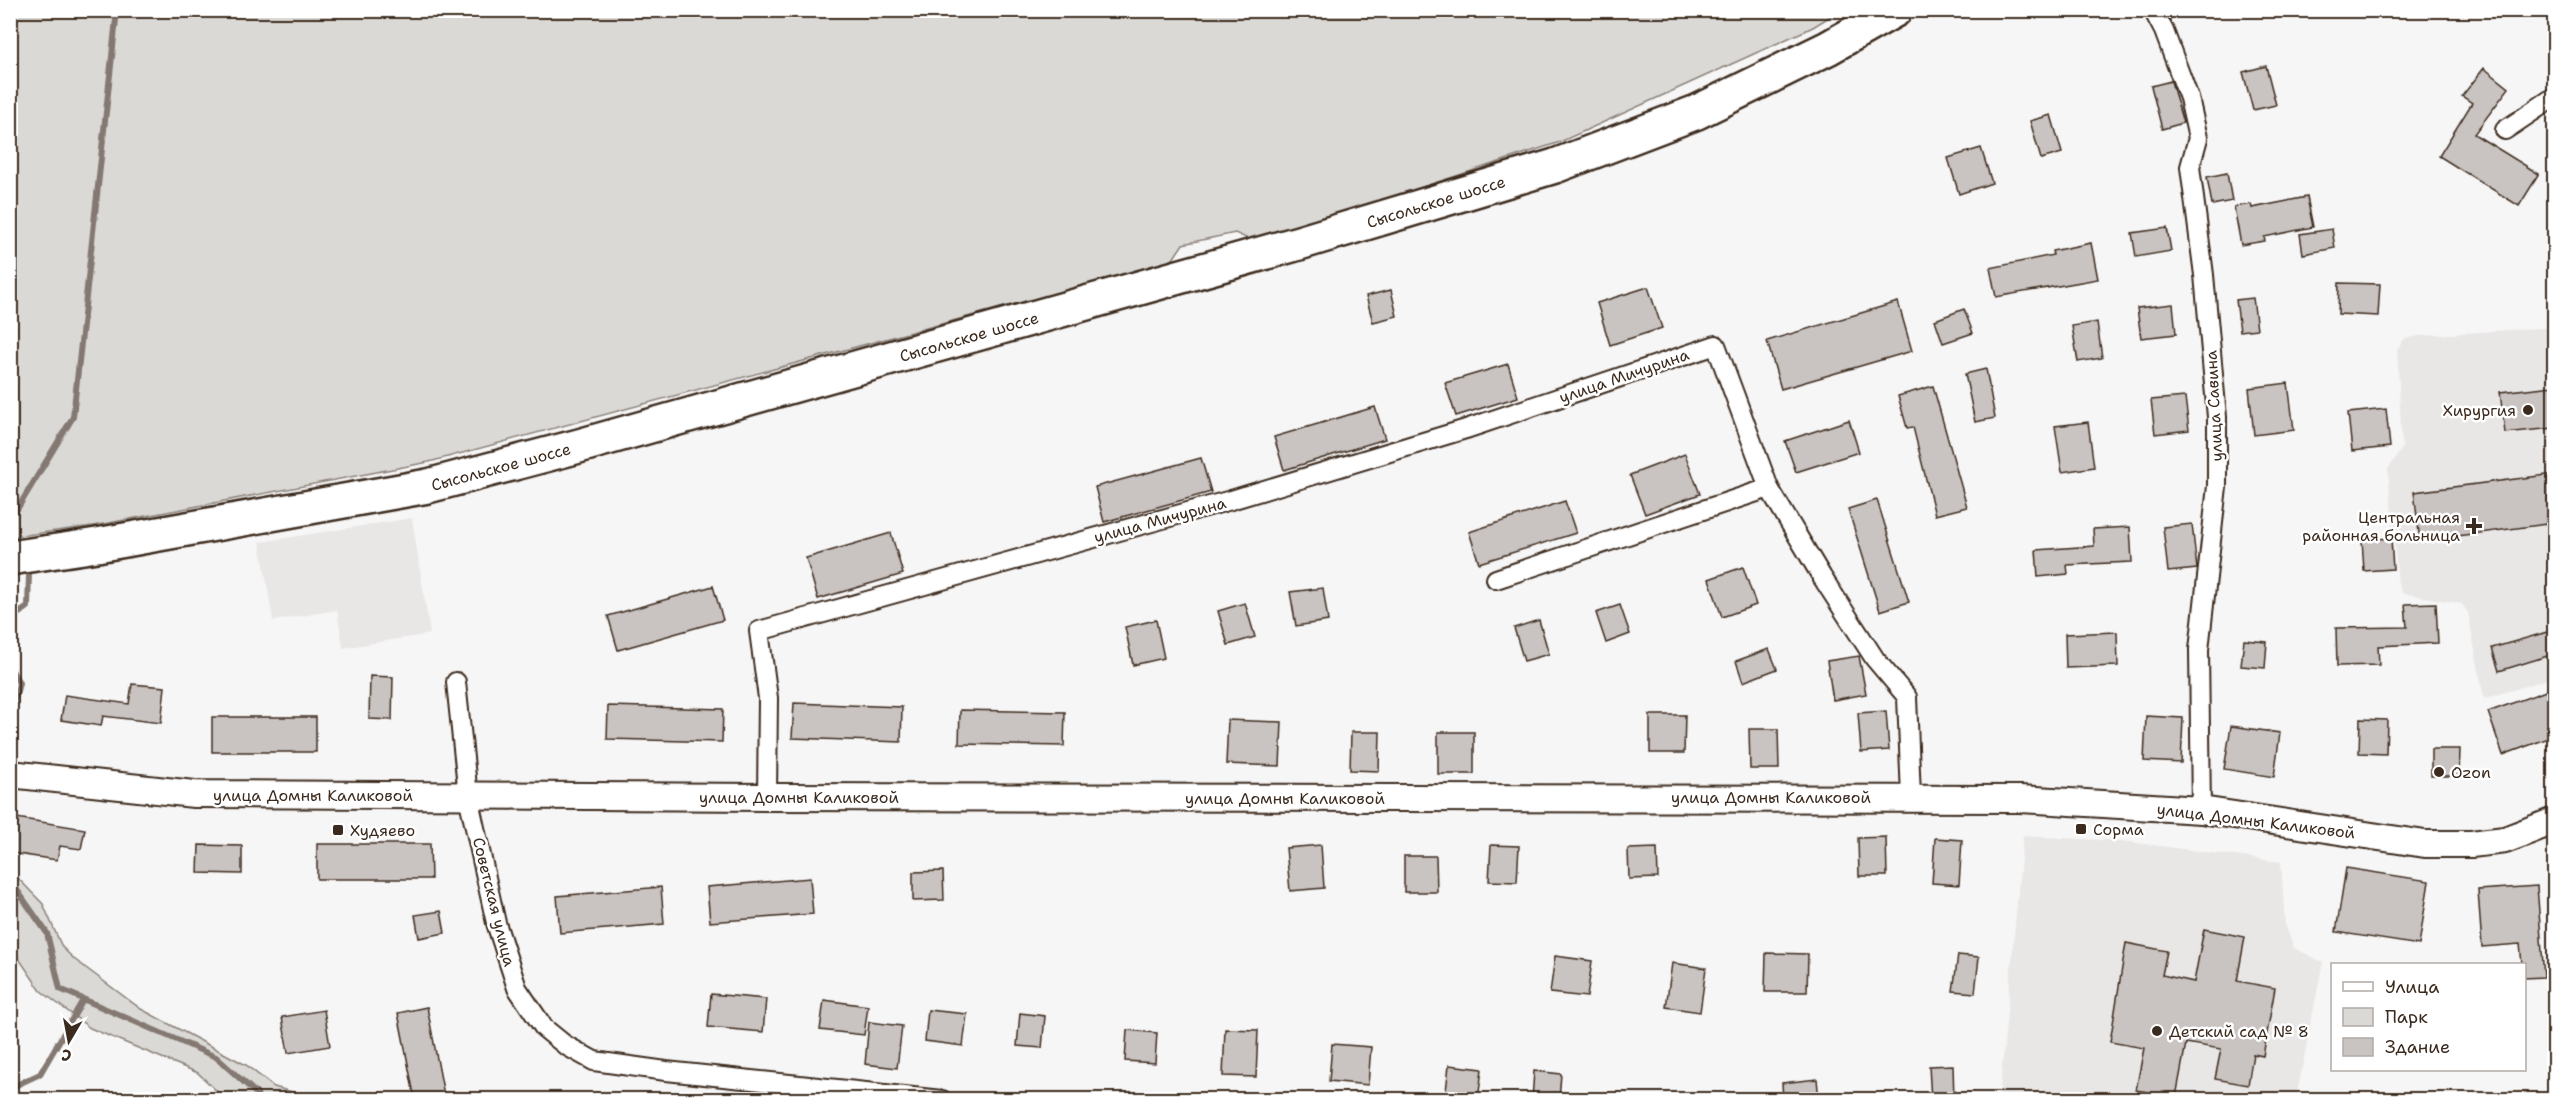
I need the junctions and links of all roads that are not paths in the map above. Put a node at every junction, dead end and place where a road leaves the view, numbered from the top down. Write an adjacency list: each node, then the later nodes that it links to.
1 (1895, 10): 6 (highway, Сысольское шоссе)
2 (2153, 10): 13 (street, улица Савина)
3 (2554, 96): 4 (street)
4 (2505, 130)
5 (1769, 488): 7 (street); 11 (street, улица Мичурина); 12 (street)
6 (10, 558)
7 (1496, 579)
8 (456, 682): 10 (street, Советская улица)
9 (10, 774): 10 (main road, улица Домны Каликовой)
10 (468, 796): 11 (main road, улица Домны Каликовой); 15 (street, Советская улица)
11 (766, 797): 12 (main road, улица Домны Каликовой)
12 (1911, 798): 13 (main road, улица Домны Каликовой)
13 (2201, 810): 14 (main road, улица Домны Каликовой)
14 (2554, 821)
15 (942, 1100)

